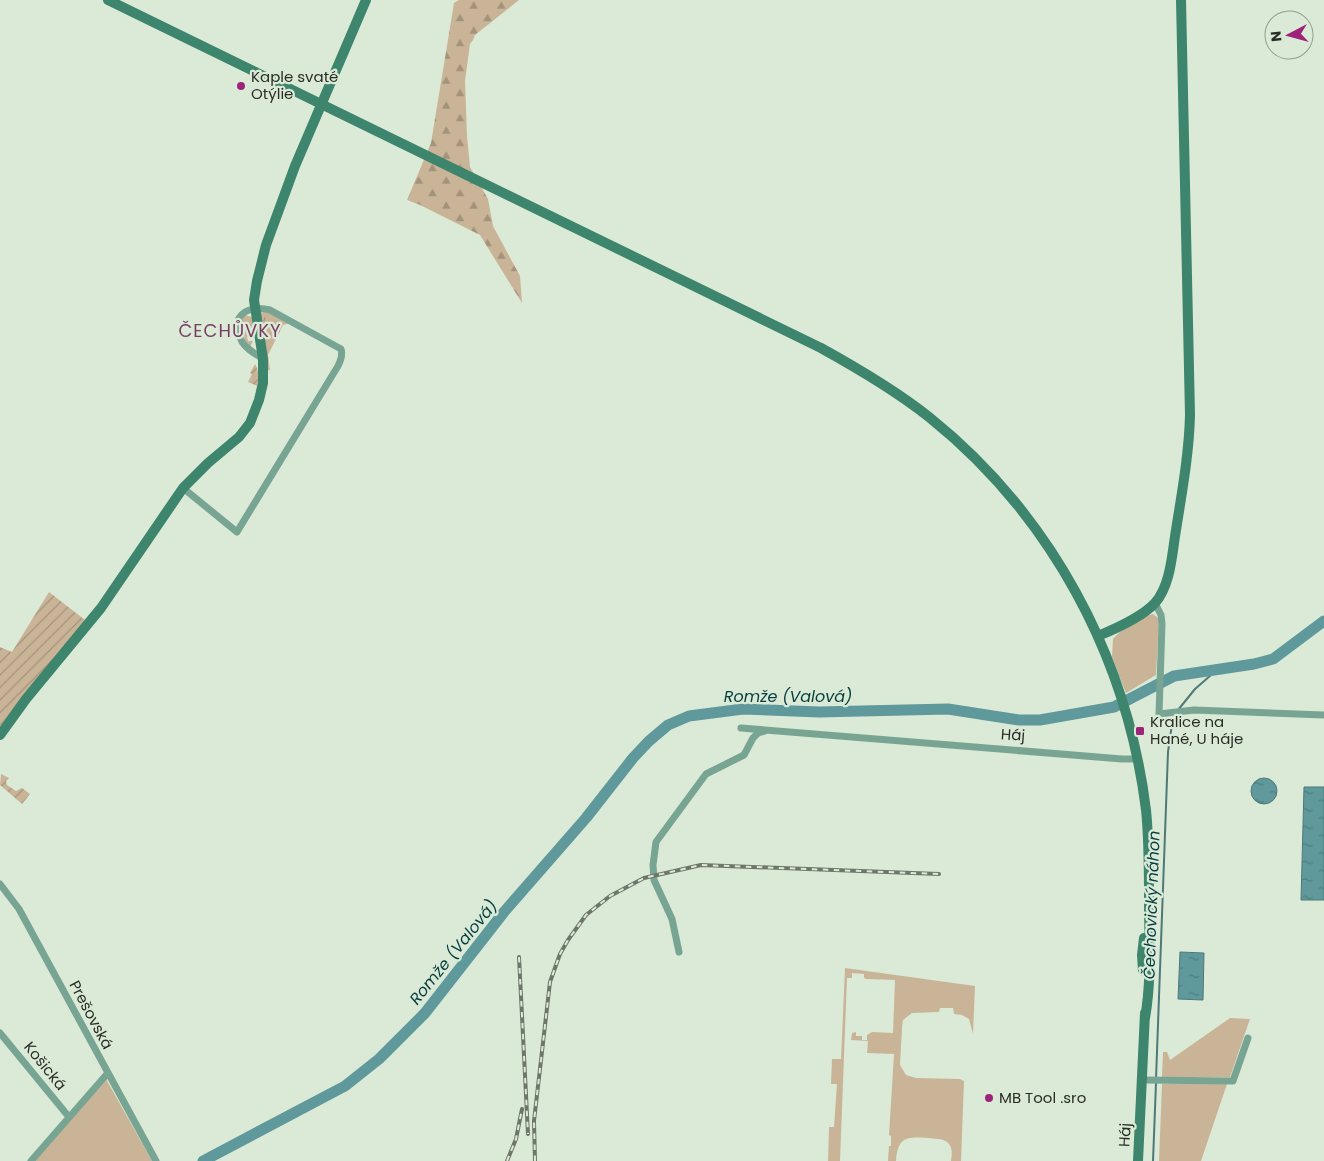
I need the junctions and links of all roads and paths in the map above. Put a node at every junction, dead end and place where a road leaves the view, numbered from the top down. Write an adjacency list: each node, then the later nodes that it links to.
1 (108, 0): 4 (main road)
2 (366, 0): 4 (main road)
3 (1181, 0): 8 (main road)
4 (321, 104): 5 (main road); 9 (main road)
5 (256, 309): 6 (main road); 6 (street); 7 (street)
6 (263, 359): 7 (main road)
7 (183, 488): 13 (main road)
8 (1155, 603): 9 (main road); 10 (street)
9 (1098, 636): 14 (main road)
10 (1324, 715)
11 (741, 728): 12 (street, Háj)
12 (765, 730): 14 (street, Háj); 16 (street)
13 (0, 735)
14 (1137, 758): 20 (main road, Háj)
15 (0, 886): 19 (street, Prešovská)
16 (679, 952)
17 (0, 1033): 21 (street, Košická)
18 (1248, 1038): 20 (street)
19 (107, 1074): 21 (street); 23 (street, Prešovská)
20 (1148, 1080): 24 (main road, Háj)
21 (69, 1117): 22 (street)
22 (31, 1161)
23 (156, 1161)
24 (1138, 1161)

